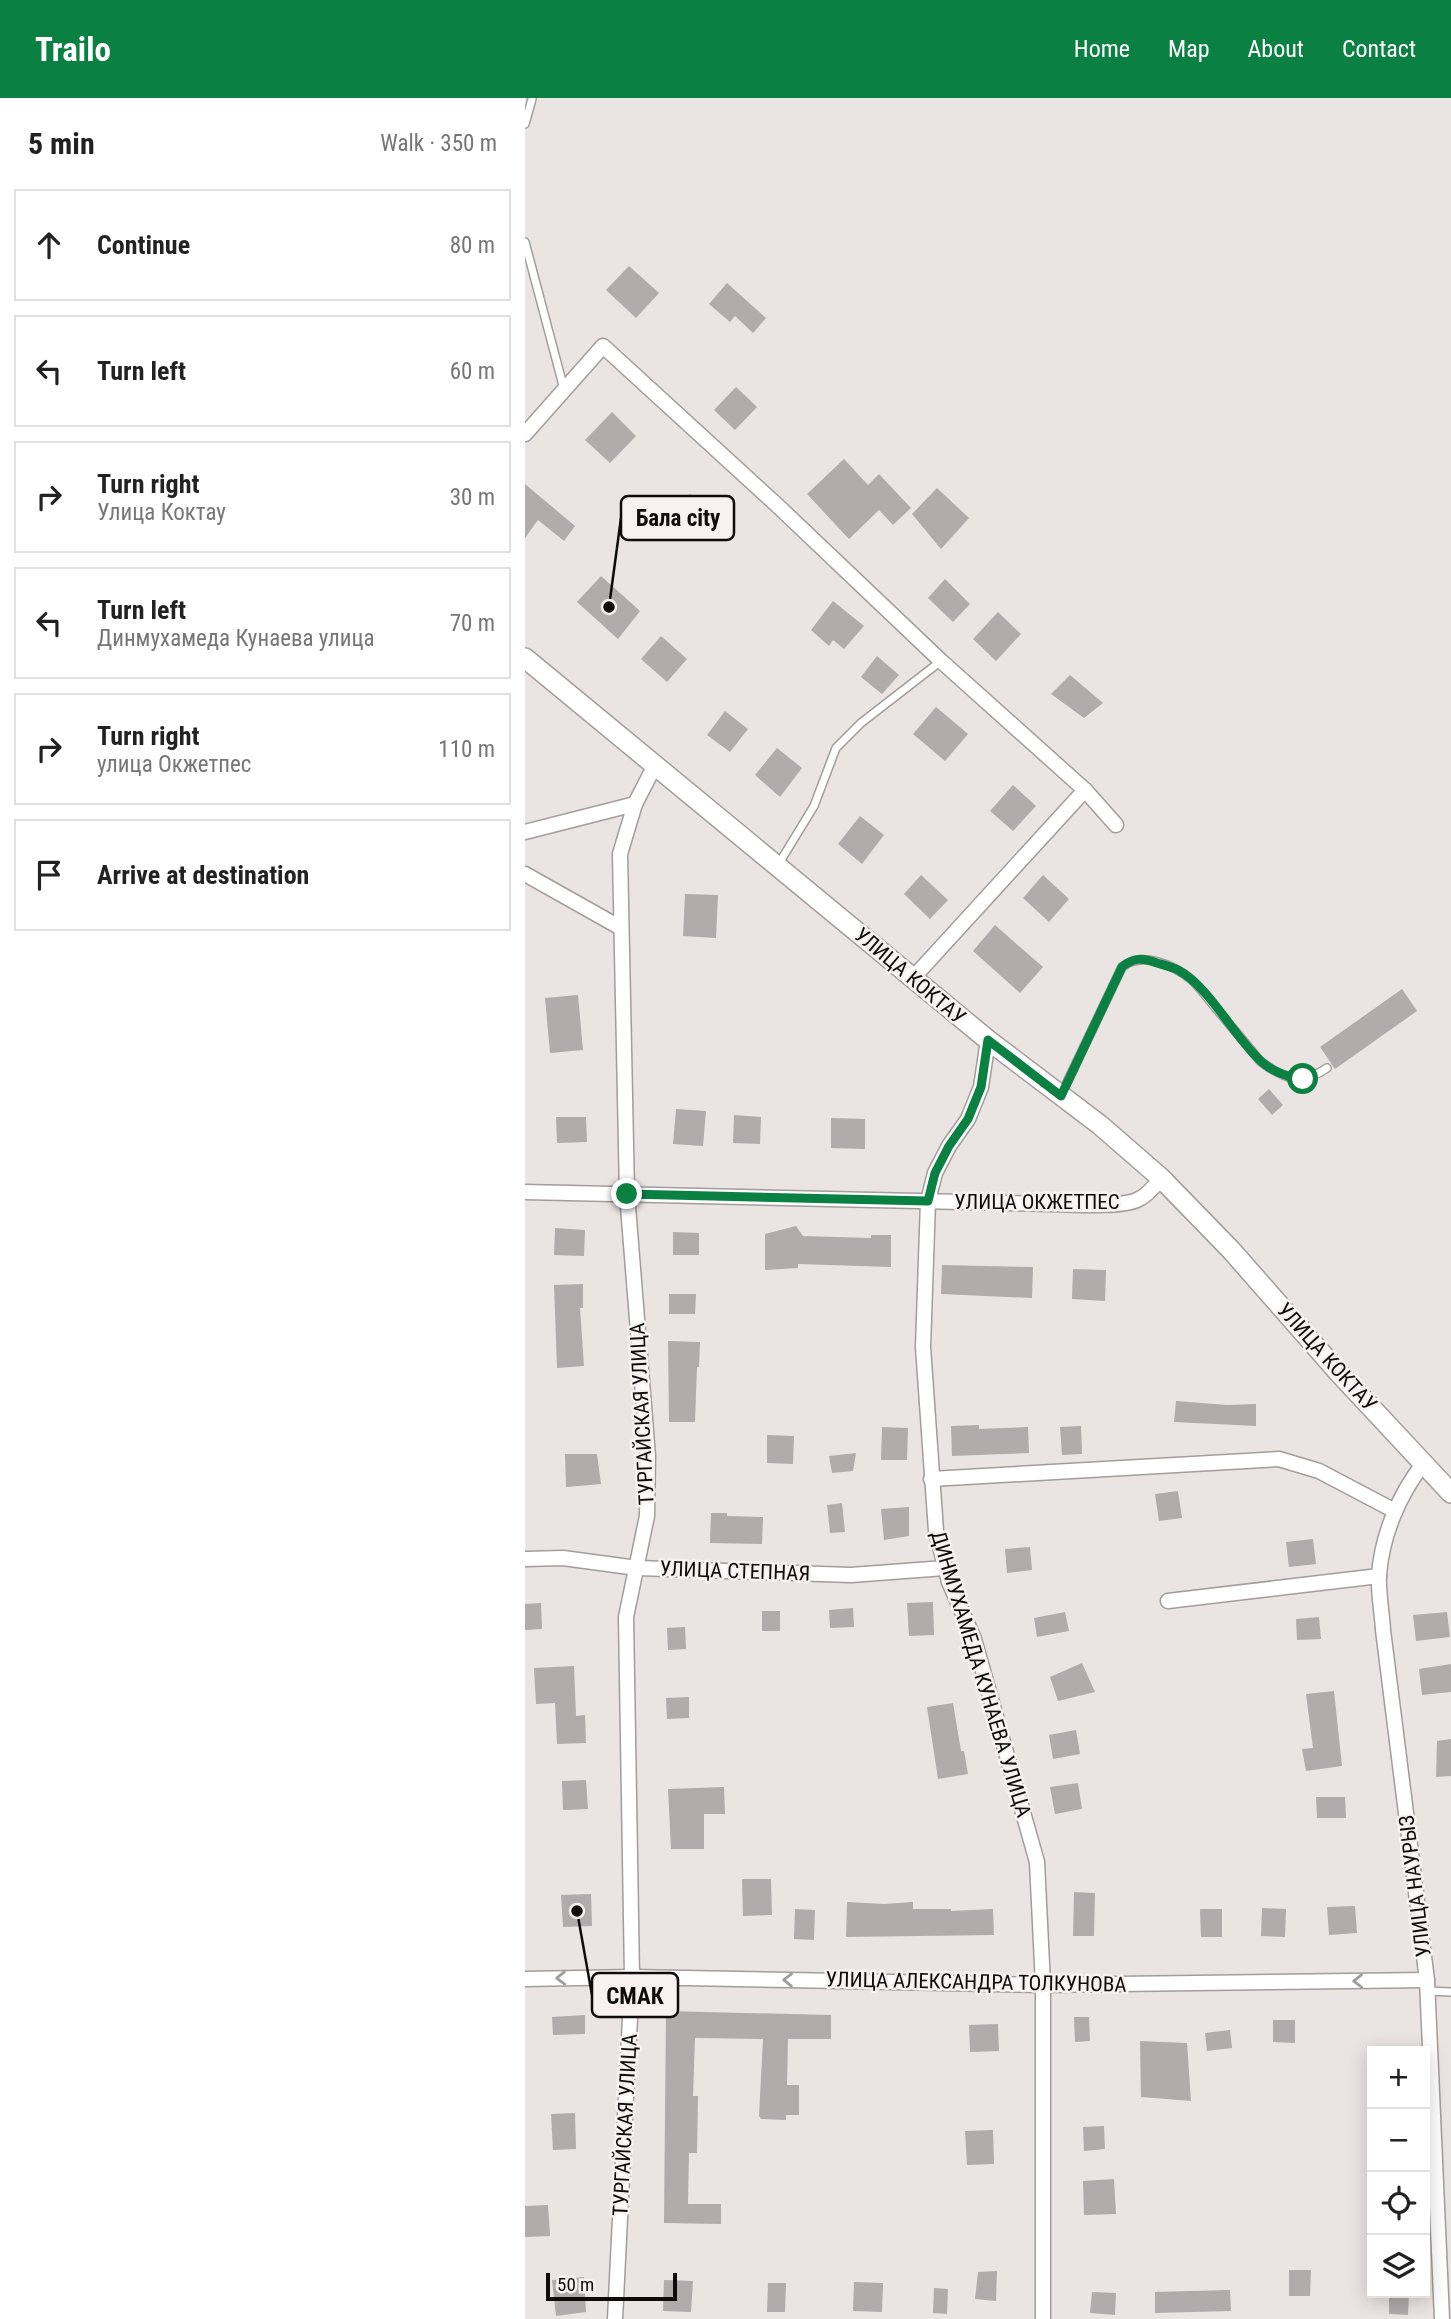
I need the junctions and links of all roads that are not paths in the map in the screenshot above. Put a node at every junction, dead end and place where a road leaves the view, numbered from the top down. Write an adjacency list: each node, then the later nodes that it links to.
1 (532, 99): 2 (lane)
2 (525, 124)
3 (525, 242): 4 (lane)
4 (564, 390): 5 (street); 7 (street)
5 (525, 434)
6 (525, 657): 8 (street, УЛИЦА КОКТАУ)
7 (941, 662): 9 (street); 13 (lane)
8 (655, 765): 10 (street, ТУРГАЙСКАЯ УЛИЦА); 13 (street, УЛИЦА КОКТАУ)
9 (1085, 790): 11 (street); 16 (street)
10 (635, 804): 12 (street); 15 (street, ТУРГАЙСКАЯ УЛИЦА)
11 (1116, 825)
12 (525, 832)
13 (777, 866): 16 (street, УЛИЦА КОКТАУ)
14 (525, 874): 15 (street)
15 (621, 928): 22 (street, ТУРГАЙСКАЯ УЛИЦА)
16 (913, 978): 17 (street, УЛИЦА КОКТАУ)
17 (988, 1040): 19 (street, УЛИЦА КОКТАУ); 23 (street, ДИНМУХАМЕДА КУНАЕВА УЛИЦА)
18 (1327, 1068): 19 (lane)
19 (1061, 1096): 20 (street, УЛИЦА КОКТАУ)
20 (1161, 1178): 23 (street, УЛИЦА ОКЖЕТПЕС); 24 (street, УЛИЦА КОКТАУ)
21 (525, 1192): 22 (street, УЛИЦА ОКЖЕТПЕС)
22 (627, 1194): 23 (street, УЛИЦА ОКЖЕТПЕС); 29 (street, ТУРГАЙСКАЯ УЛИЦА)
23 (928, 1201): 25 (street, ДИНМУХАМЕДА КУНАЕВА УЛИЦА)
24 (1423, 1464): 26 (street, УЛИЦА КОКТАУ); 27 (street, УЛИЦА НАУРЫЗ)
25 (931, 1479): 27 (street); 30 (street, ДИНМУХАМЕДА КУНАЕВА УЛИЦА)
26 (1451, 1493)
27 (1395, 1511): 31 (street, УЛИЦА НАУРЫЗ)
28 (525, 1559): 29 (street, УЛИЦА СТЕПНАЯ)
29 (637, 1568): 30 (street, УЛИЦА СТЕПНАЯ); 33 (street, ТУРГАЙСКАЯ УЛИЦА)
30 (945, 1569): 35 (street, ДИНМУХАМЕДА КУНАЕВА УЛИЦА)
31 (1379, 1576): 32 (street); 36 (street, УЛИЦА НАУРЫЗ)
32 (1168, 1601)
33 (632, 1977): 34 (street, УЛИЦА АЛЕКСАНДРА ТОЛКУНОВА, one-way to 34); 35 (street, УЛИЦА АЛЕКСАНДРА ТОЛКУНОВА, one-way to 33); 38 (street, ТУРГАЙСКАЯ УЛИЦА)
34 (525, 1979)
35 (1043, 1985): 36 (street, УЛИЦА АЛЕКСАНДРА ТОЛКУНОВА, one-way to 35); 39 (street, ДИНМУХАМЕДА КУНАЕВА УЛИЦА)
36 (1427, 1986): 37 (lane); 40 (street, УЛИЦА НАУРЫЗ)
37 (1451, 1992)
38 (615, 2319)
39 (1043, 2319)
40 (1442, 2319)

